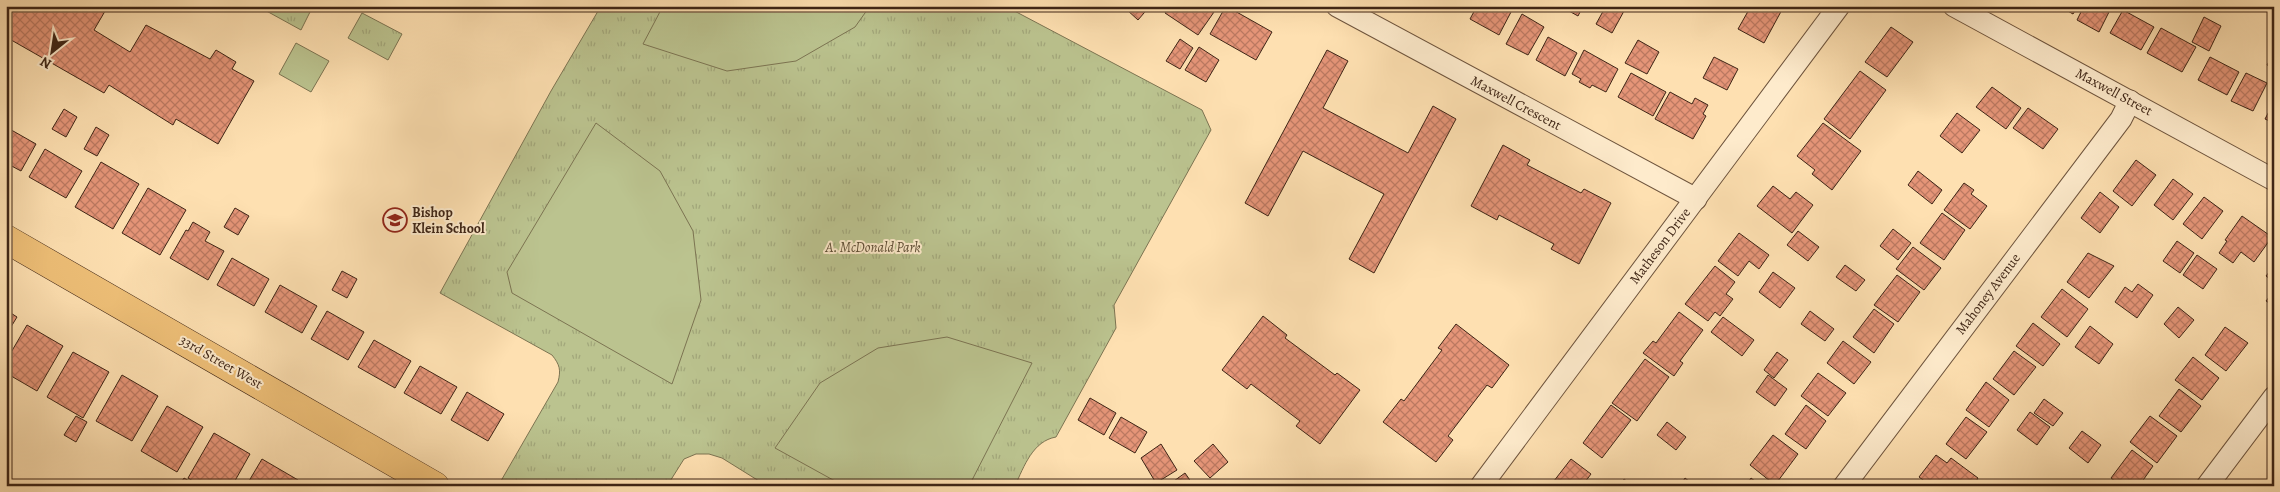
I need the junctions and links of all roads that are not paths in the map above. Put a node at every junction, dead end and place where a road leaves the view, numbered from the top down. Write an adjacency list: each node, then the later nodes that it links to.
1 (1336, 6): 6 (street, Maxwell Crescent)
2 (1839, 6): 6 (street, Matheson Drive)
3 (1954, 6): 4 (street, Maxwell Street)
4 (2130, 101): 5 (street, Maxwell Street); 11 (street, Mahoney Avenue)
5 (2274, 180)
6 (1696, 199): 10 (street, Matheson Drive)
7 (6, 239): 9 (main road, 33rd Street West)
8 (2274, 397): 12 (street)
9 (435, 486)
10 (1481, 486)
11 (1844, 486)
12 (2207, 486)

